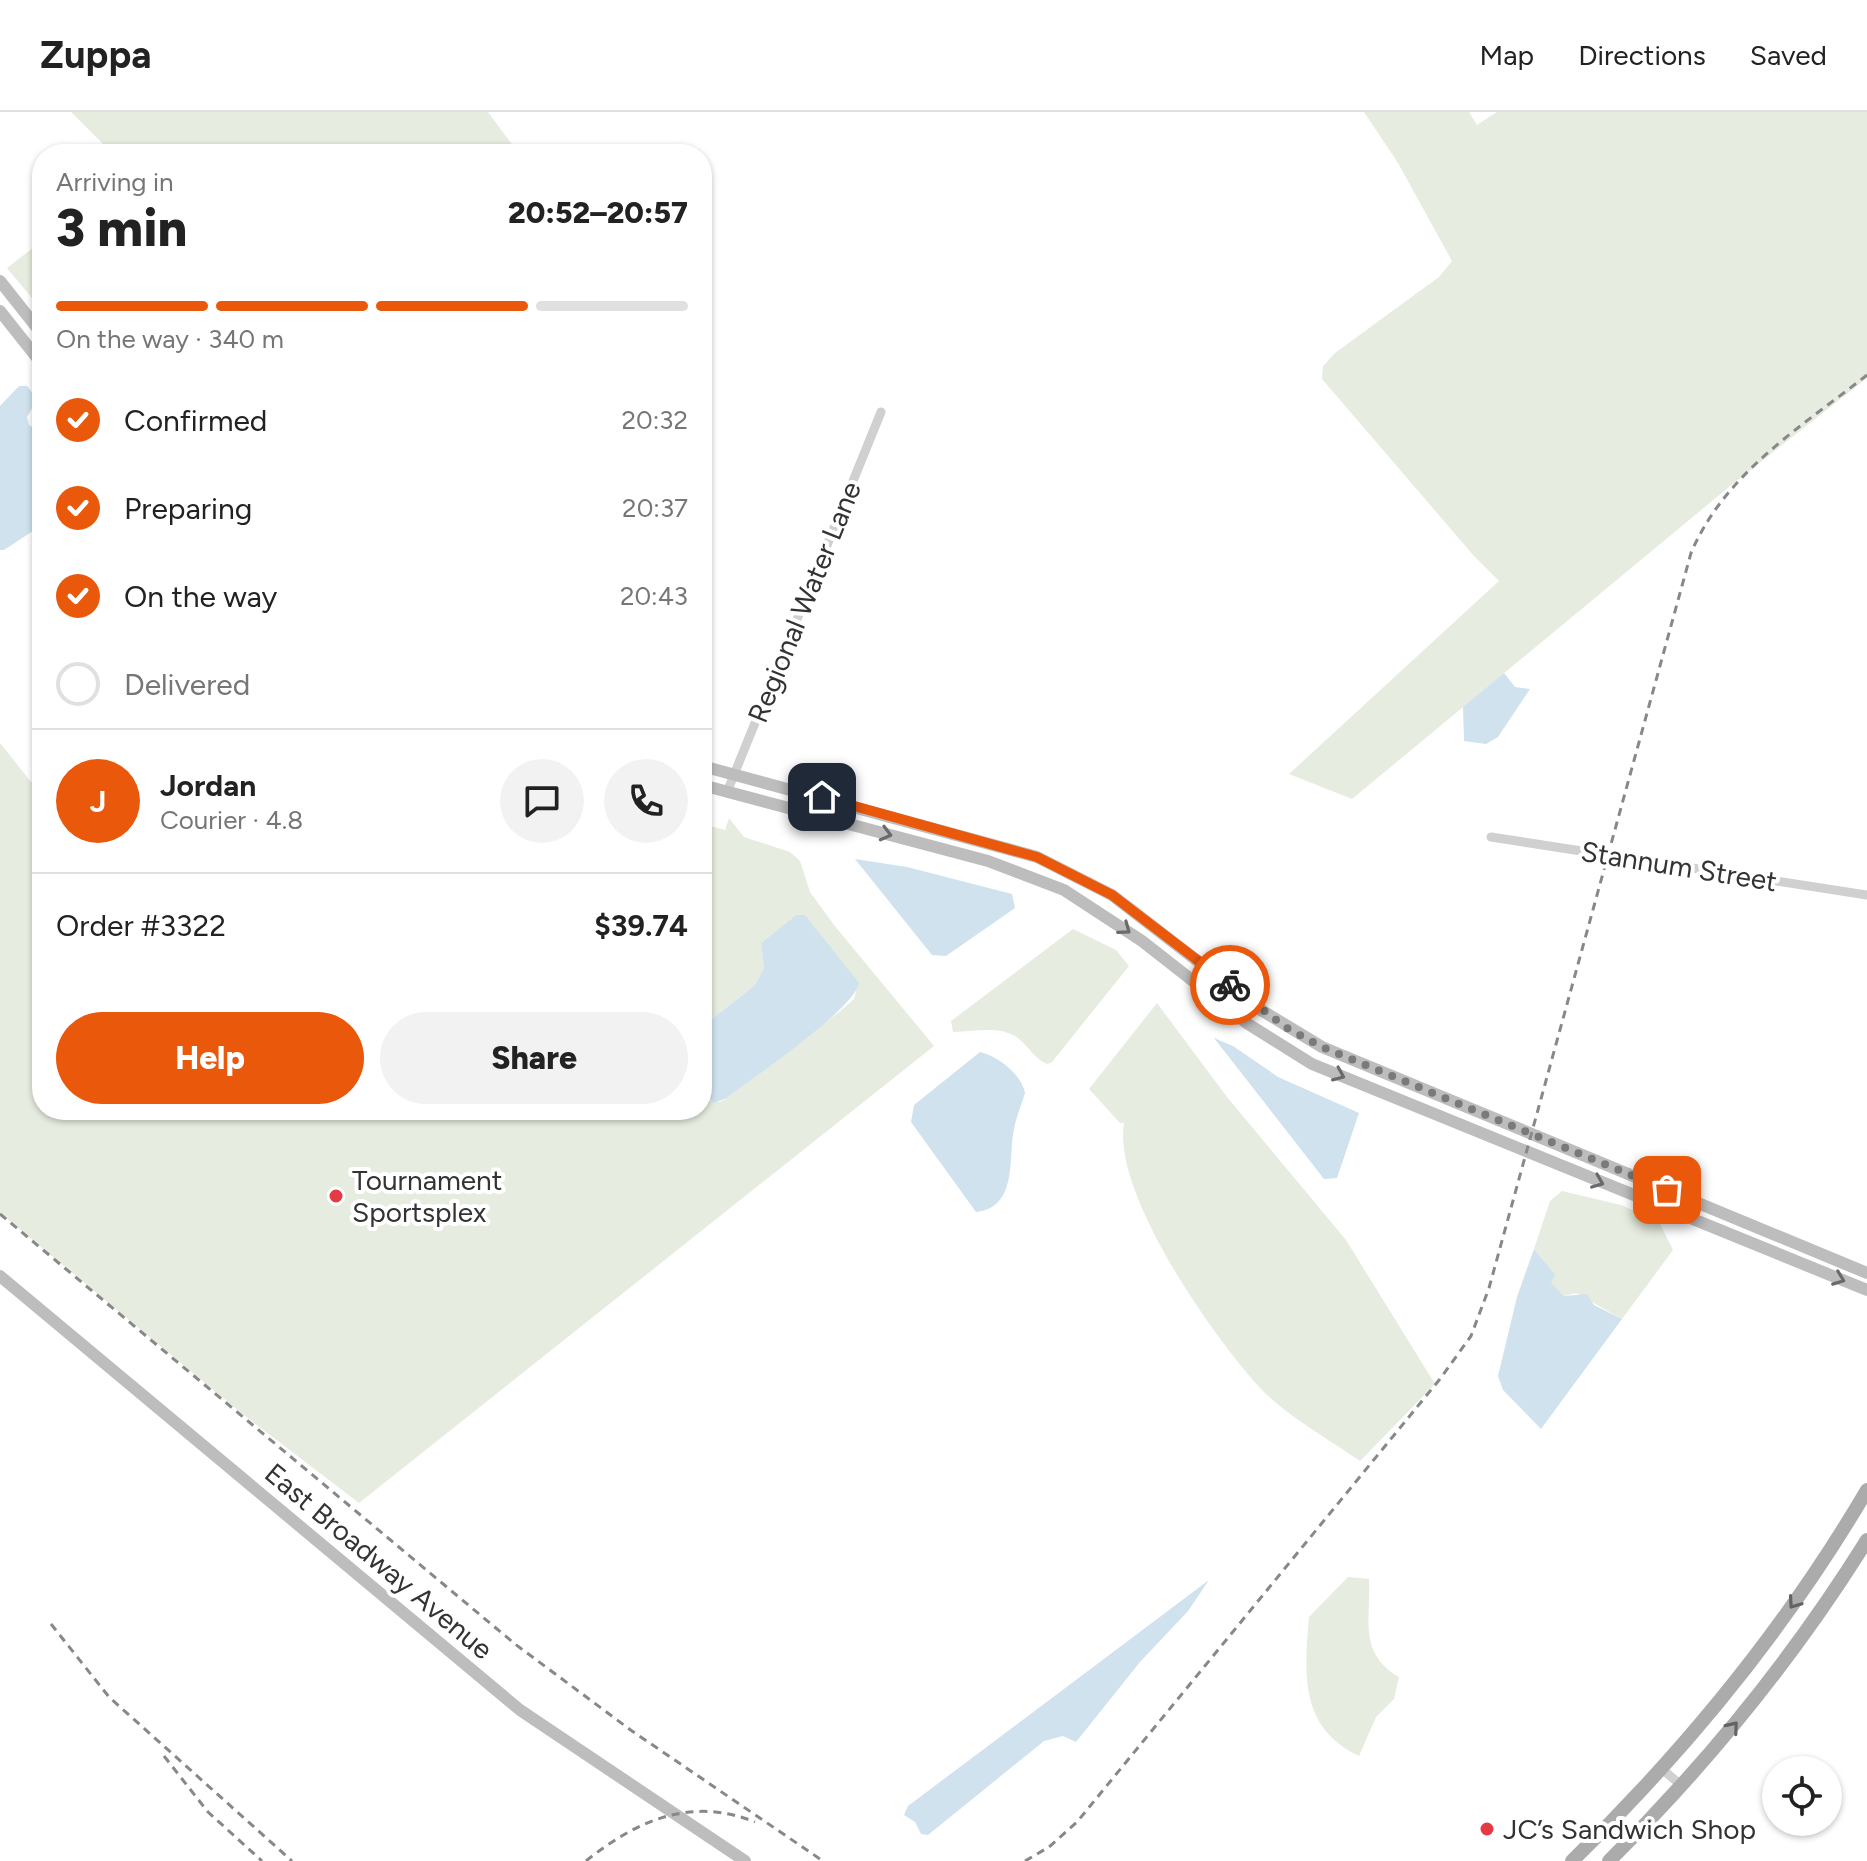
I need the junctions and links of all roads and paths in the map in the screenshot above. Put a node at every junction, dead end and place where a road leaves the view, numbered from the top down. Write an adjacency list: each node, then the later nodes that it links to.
1 (0, 281): 3 (street)
2 (0, 311): 4 (street)
3 (32, 321)
4 (32, 351)
5 (881, 412): 7 (street, Regional Water Lane)
6 (712, 768): 7 (street)
7 (734, 774): 9 (street, Regional Water Lane); 12 (street)
8 (712, 788): 9 (street)
9 (727, 792): 13 (street, one-way to 13)
10 (1491, 837): 11 (street, Stannum Street)
11 (1867, 895)
12 (1172, 940): 13 (street); 14 (street)
13 (1161, 956): 15 (street, one-way to 15)
14 (1721, 1212): 15 (street); 16 (street)
15 (1714, 1230): 18 (street, one-way to 18)
16 (1867, 1273)
17 (0, 1276): 25 (street, East Broadway Avenue)
18 (1867, 1290)
19 (1867, 1490): 21 (main road)
20 (1867, 1540): 22 (main road)
21 (1824, 1560): 22 (main road); 23 (main road, one-way to 23)
22 (1846, 1573): 24 (main road, one-way to 22)
23 (1662, 1769): 24 (street); 26 (main road)
24 (1682, 1786): 27 (main road)
25 (745, 1861)
26 (1572, 1861)
27 (1609, 1861)

